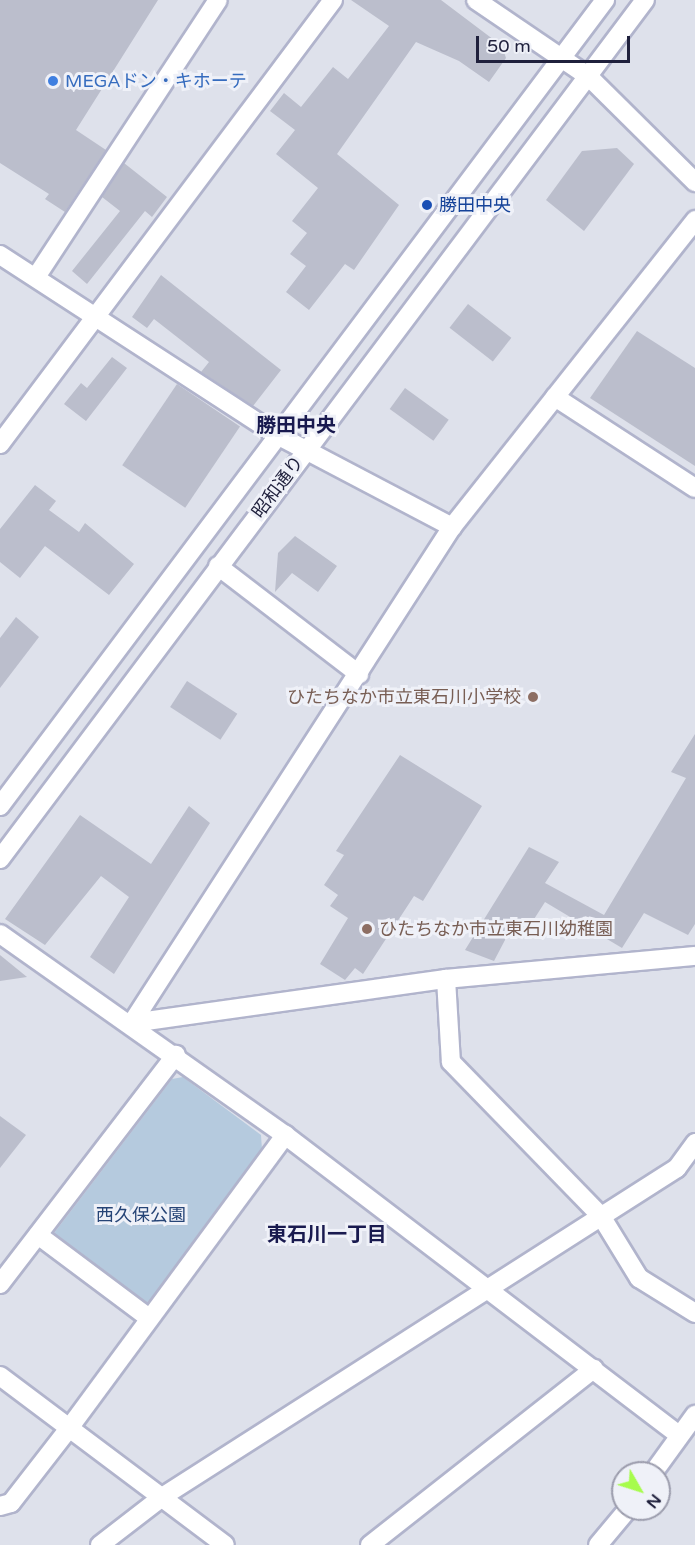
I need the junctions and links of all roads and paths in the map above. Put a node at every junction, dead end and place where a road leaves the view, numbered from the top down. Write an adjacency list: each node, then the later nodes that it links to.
1 (218, 0): 11 (street)
2 (333, 0): 12 (street)
3 (476, 0): 6 (street)
4 (604, 0): 6 (street, 昭和通り)
5 (645, 0): 7 (street, 昭和通り)
6 (562, 56): 7 (street); 14 (street, 昭和通り)
7 (588, 76): 8 (street); 16 (street, 昭和通り)
8 (695, 182)
9 (695, 220): 13 (street)
10 (0, 255): 11 (street)
11 (36, 277): 12 (street)
12 (96, 316): 14 (street); 15 (street)
13 (555, 397): 17 (street); 18 (street)
14 (277, 435): 16 (street); 21 (street, 昭和通り)
15 (0, 444)
16 (306, 450): 18 (street); 19 (street, 昭和通り)
17 (695, 488)
18 (452, 527): 20 (street)
19 (218, 567): 20 (street); 22 (street, 昭和通り)
20 (359, 674): 26 (street)
21 (0, 806)
22 (0, 859)
23 (0, 934): 26 (street)
24 (695, 956): 25 (street)
25 (446, 979): 26 (street); 30 (street)
26 (132, 1023): 27 (street)
27 (176, 1055): 28 (street); 31 (street)
28 (285, 1135): 33 (street); 35 (street)
29 (695, 1143): 30 (street)
30 (601, 1216): 33 (street); 34 (street)
31 (38, 1234): 32 (street); 35 (street)
32 (0, 1284)
33 (486, 1287): 36 (street); 42 (street)
34 (695, 1313)
35 (149, 1318): 39 (street)
36 (594, 1369): 40 (street); 47 (street)
37 (0, 1376): 39 (street)
38 (695, 1415): 40 (street)
39 (70, 1427): 42 (street); 43 (street)
40 (679, 1435): 41 (street)
41 (661, 1461)
42 (162, 1497): 45 (street); 46 (street)
43 (0, 1506)
44 (618, 1521): 48 (street)
45 (100, 1545)
46 (225, 1545)
47 (370, 1545)
48 (598, 1545)

